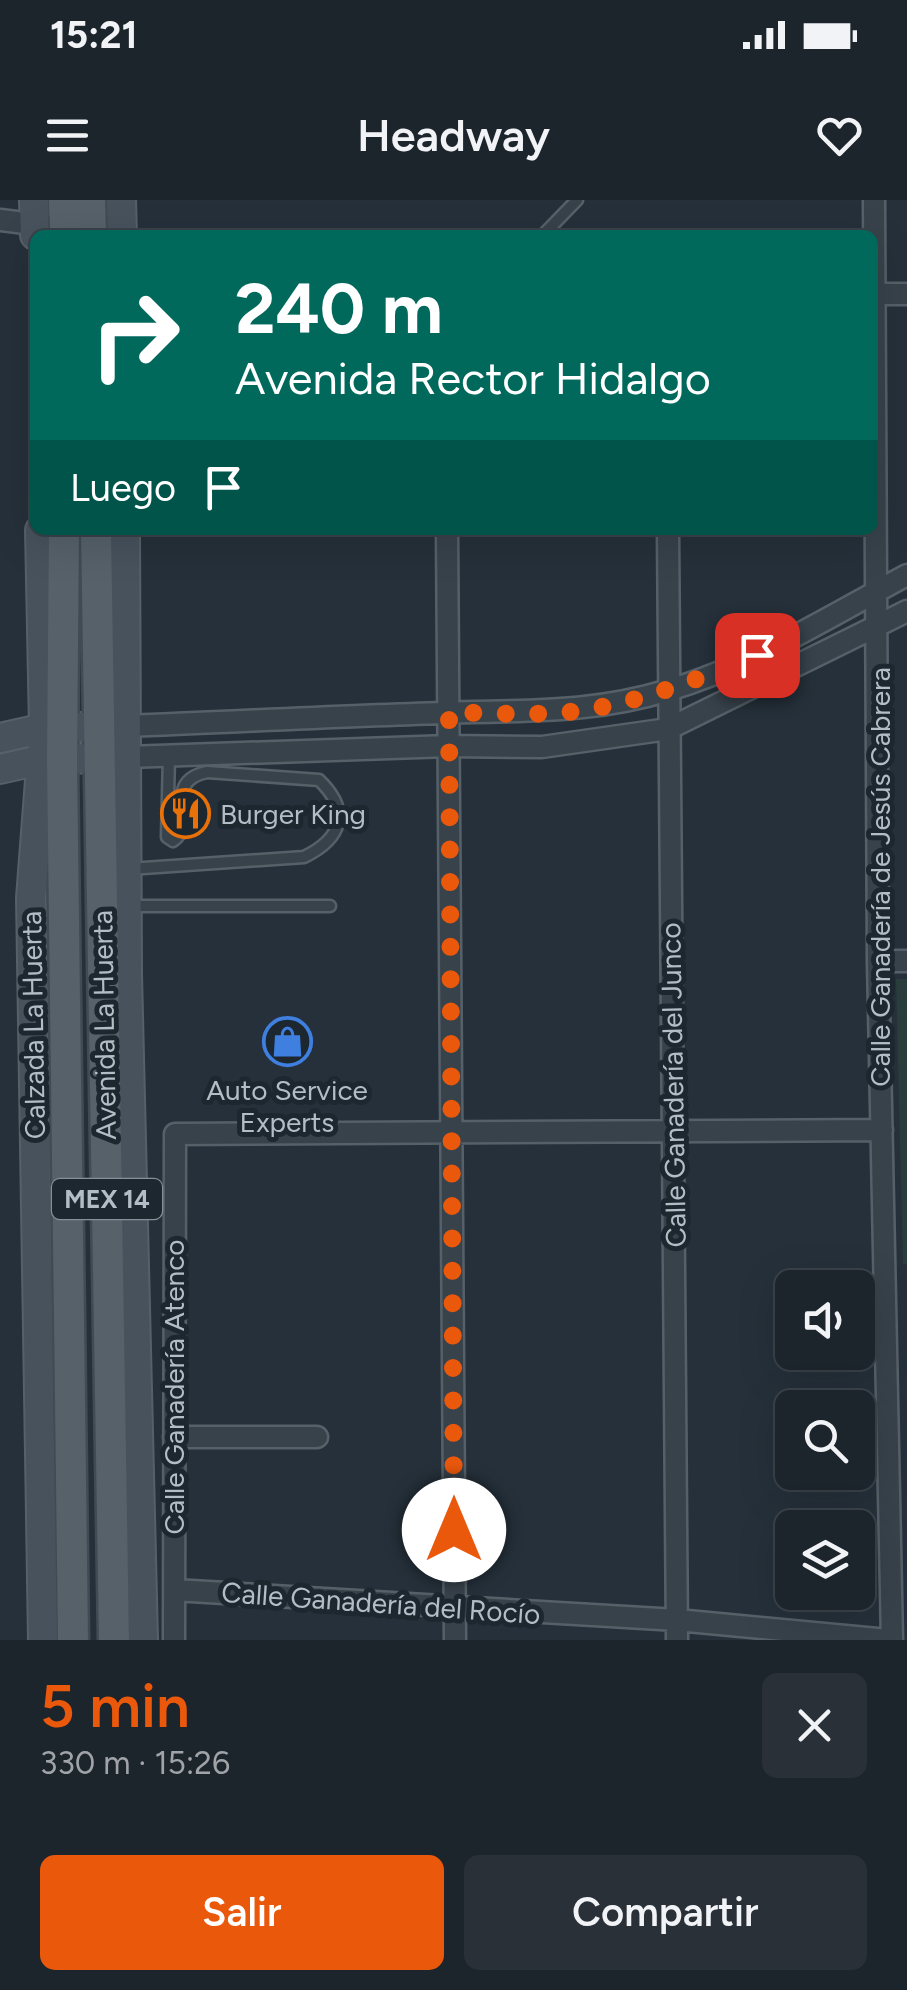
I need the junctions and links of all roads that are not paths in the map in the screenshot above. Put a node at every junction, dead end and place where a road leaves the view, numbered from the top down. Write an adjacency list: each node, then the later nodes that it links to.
1 (90, 200): 2 (lane); 7 (main road)
2 (100, 200)
3 (121, 200): 8 (street)
4 (577, 200): 9 (lane)
5 (874, 200): 10 (street, Calle Ganadería de Jesús Cabrera)
6 (0, 220): 7 (street)
7 (56, 222)
8 (122, 230)
9 (548, 230)
10 (874, 230)
11 (878, 294): 12 (street)
12 (907, 294)
13 (40, 535): 28 (street)
14 (64, 535): 28 (main road, Avenida La Huerta / MEX 14)
15 (96, 535): 27 (main road, Avenida La Huerta / MEX 14)
16 (125, 535): 27 (street)
17 (447, 535): 25 (street)
18 (668, 535): 24 (street, Calle Ganadería del Junco)
19 (876, 535): 21 (street, Calle Ganadería de Jesús Cabrera)
20 (907, 575): 21 (street)
21 (877, 591): 23 (street, Calle Ganadería de Jesús Cabrera); 24 (street)
22 (907, 611): 23 (street)
23 (878, 626): 29 (street); 41 (street, Calle Ganadería de Jesús Cabrera)
24 (671, 690): 25 (street); 29 (street, Calle Ganadería del Junco)
25 (449, 712): 26 (street); 31 (street)
26 (280, 720): 27 (street); 32 (street)
27 (113, 726): 28 (street); 34 (main road, Avenida La Huerta / MEX 14)
28 (54, 728): 30 (street); 35 (main road, Avenida La Huerta / MEX 14)
29 (668, 728): 31 (street); 44 (street, Calle Ganadería del Junco)
30 (0, 738)
31 (449, 746): 32 (street); 43 (street)
32 (279, 751): 33 (street)
33 (169, 756): 34 (street); 37 (lane)
34 (114, 757): 35 (street); 37 (street); 45 (main road, Avenida La Huerta / MEX 14)
35 (51, 760): 36 (street); 53 (street, Calzada La Huerta); 54 (main road, Avenida La Huerta / MEX 14)
36 (0, 769)
37 (128, 869): 38 (street)
38 (129, 906): 39 (lane); 45 (street)
39 (330, 906)
40 (907, 960): 41 (street)
41 (878, 961): 42 (street, Calle Ganadería de Jesús Cabrera)
42 (882, 1130): 44 (street); 47 (street, Calle Ganadería de Jesús Cabrera)
43 (450, 1132): 44 (street); 48 (street, Calle Ganadería Atenco); 51 (street)
44 (674, 1134): 52 (street, Calle Ganadería del Junco)
45 (120, 1191): 55 (main road, Avenida La Huerta / MEX 14); 56 (street)
46 (907, 1288): 47 (street)
47 (884, 1289): 59 (street, Calle Ganadería de Jesús Cabrera)
48 (174, 1437): 49 (street); 50 (street, Calle Ganadería Atenco)
49 (316, 1437)
50 (174, 1590): 51 (street, Calle Ganadería del Rocío); 57 (street, Calle Ganadería Atenco)
51 (454, 1610): 52 (street, Calle Ganadería del Rocío); 58 (street)
52 (677, 1630): 59 (street, Calle Ganadería del Rocío)
53 (42, 1640)
54 (73, 1640)
55 (114, 1640)
56 (143, 1640)
57 (174, 1640)
58 (455, 1640)
59 (890, 1640)

